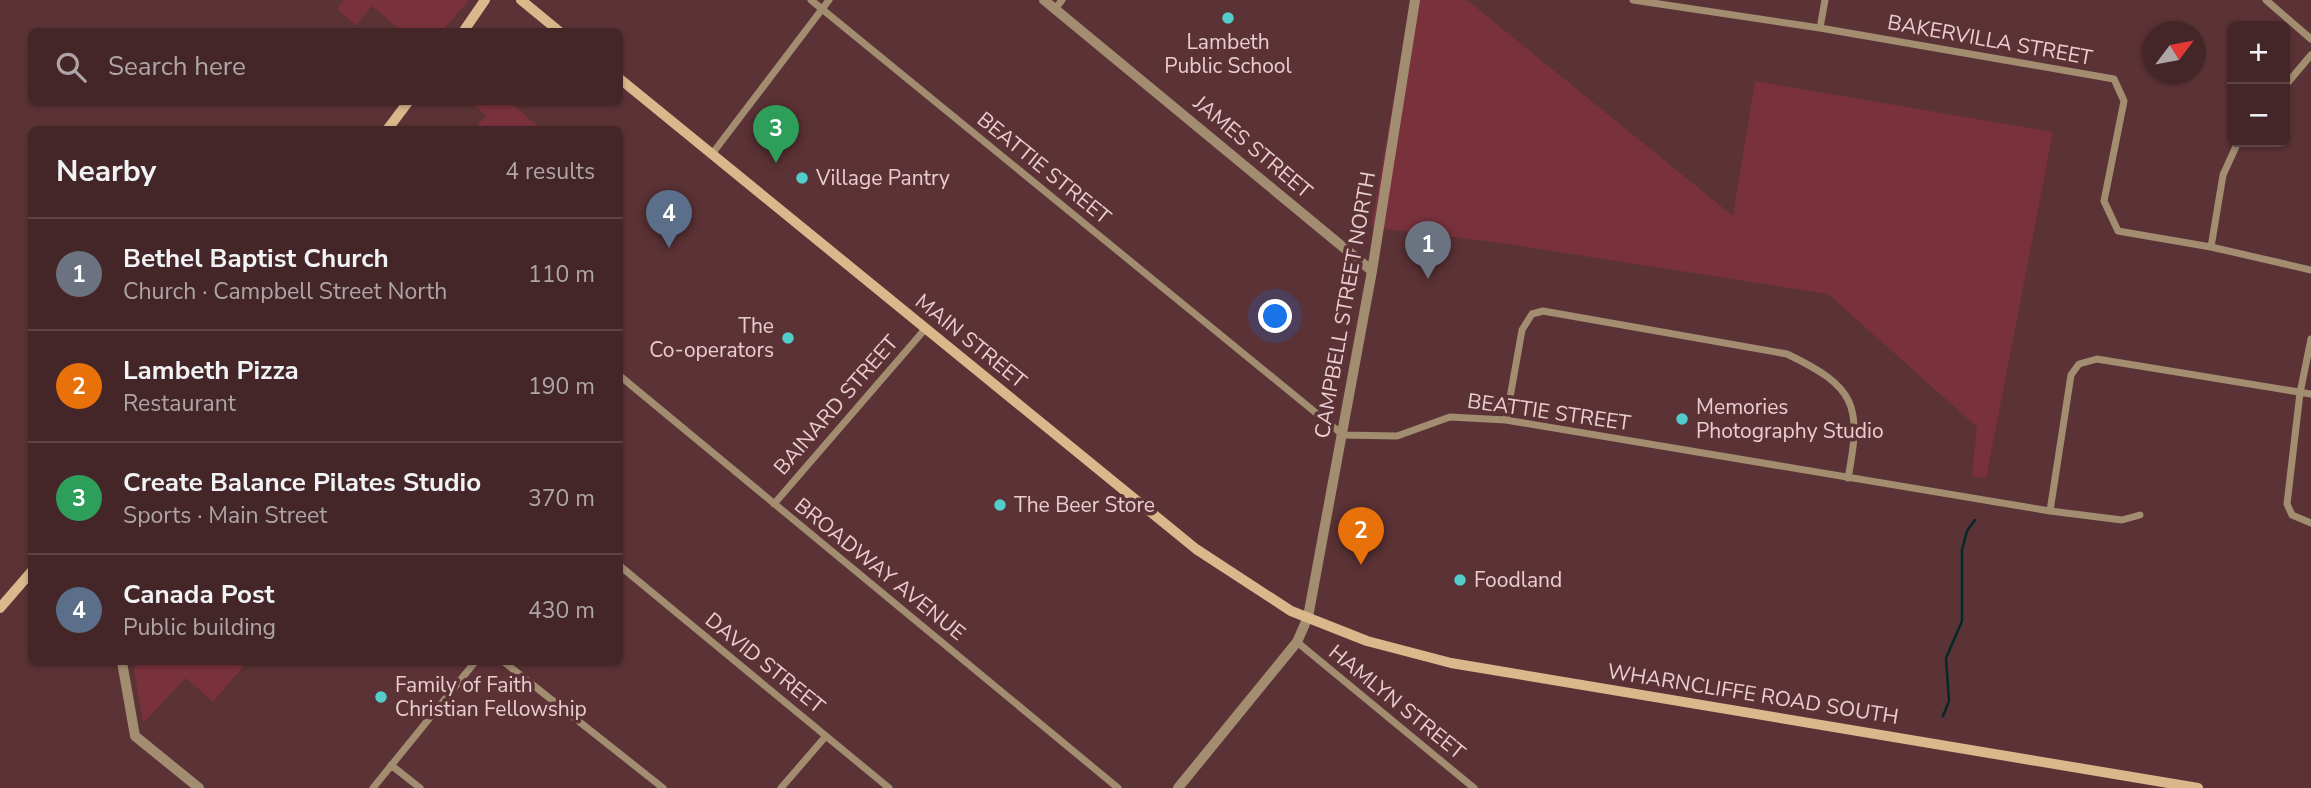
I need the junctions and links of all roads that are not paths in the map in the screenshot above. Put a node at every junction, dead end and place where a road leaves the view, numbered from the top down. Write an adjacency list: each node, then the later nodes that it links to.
1 (485, 0): 14 (main road)
2 (521, 0): 15 (main road)
3 (811, 0): 12 (street, BEATTIE STREET)
4 (829, 0): 12 (street)
5 (1044, 0): 13 (street, JAMES STREET)
6 (1062, 0): 13 (street)
7 (1415, 0): 27 (street, CAMPBELL STREET NORTH)
8 (1633, 0): 11 (street, BAKERVILLA STREET)
9 (1825, 0): 16 (street)
10 (2266, 0): 17 (street)
11 (1680, 4): 16 (street, BAKERVILLA STREET)
12 (822, 9): 24 (street); 34 (street, BEATTIE STREET)
13 (1055, 9): 27 (street, JAMES STREET)
14 (466, 28)
15 (555, 28)
16 (1820, 28): 25 (street, BAKERVILLA STREET)
17 (2311, 39)
18 (2311, 55): 20 (street)
19 (623, 81): 24 (main road, MAIN STREET)
20 (2287, 84)
21 (406, 105): 22 (main road)
22 (390, 126)
23 (2236, 147): 25 (street)
24 (712, 154): 28 (main road, MAIN STREET)
25 (2211, 247): 26 (street, BAKERVILLA STREET)
26 (2311, 270)
27 (1372, 271): 34 (street, CAMPBELL STREET NORTH)
28 (926, 328): 36 (street, BAINARD STREET); 43 (main road, MAIN STREET)
29 (2311, 338): 31 (street)
30 (623, 379): 36 (street, BROADWAY AVENUE)
31 (2300, 393): 32 (street); 37 (street); 39 (street)
32 (2311, 394)
33 (1506, 420): 34 (street, BEATTIE STREET); 35 (street, BEATTIE STREET); 35 (street)
34 (1343, 435): 43 (street, CAMPBELL STREET NORTH)
35 (1848, 478): 37 (street, BEATTIE STREET)
36 (774, 505): 56 (street, BROADWAY AVENUE)
37 (2050, 510): 38 (street, BEATTIE STREET)
38 (2140, 515)
39 (2311, 523)
40 (623, 568): 48 (street, DAVID STREET)
41 (28, 578): 42 (main road)
42 (0, 608)
43 (1308, 617): 44 (street, CAMPBELL STREET NORTH); 59 (main road, WHARNCLIFFE ROAD SOUTH)
44 (1297, 642): 57 (street, CAMPBELL STREET NORTH); 58 (street, HAMLYN STREET)
45 (123, 665): 50 (street)
46 (473, 665): 49 (street)
47 (508, 665): 53 (street)
48 (826, 736): 54 (street); 55 (street, DAVID STREET)
49 (391, 765): 51 (street); 52 (street)
50 (199, 788)
51 (373, 788)
52 (420, 788)
53 (663, 788)
54 (781, 788)
55 (889, 788)
56 (1118, 788)
57 (1178, 788)
58 (1474, 788)
59 (2198, 788)

